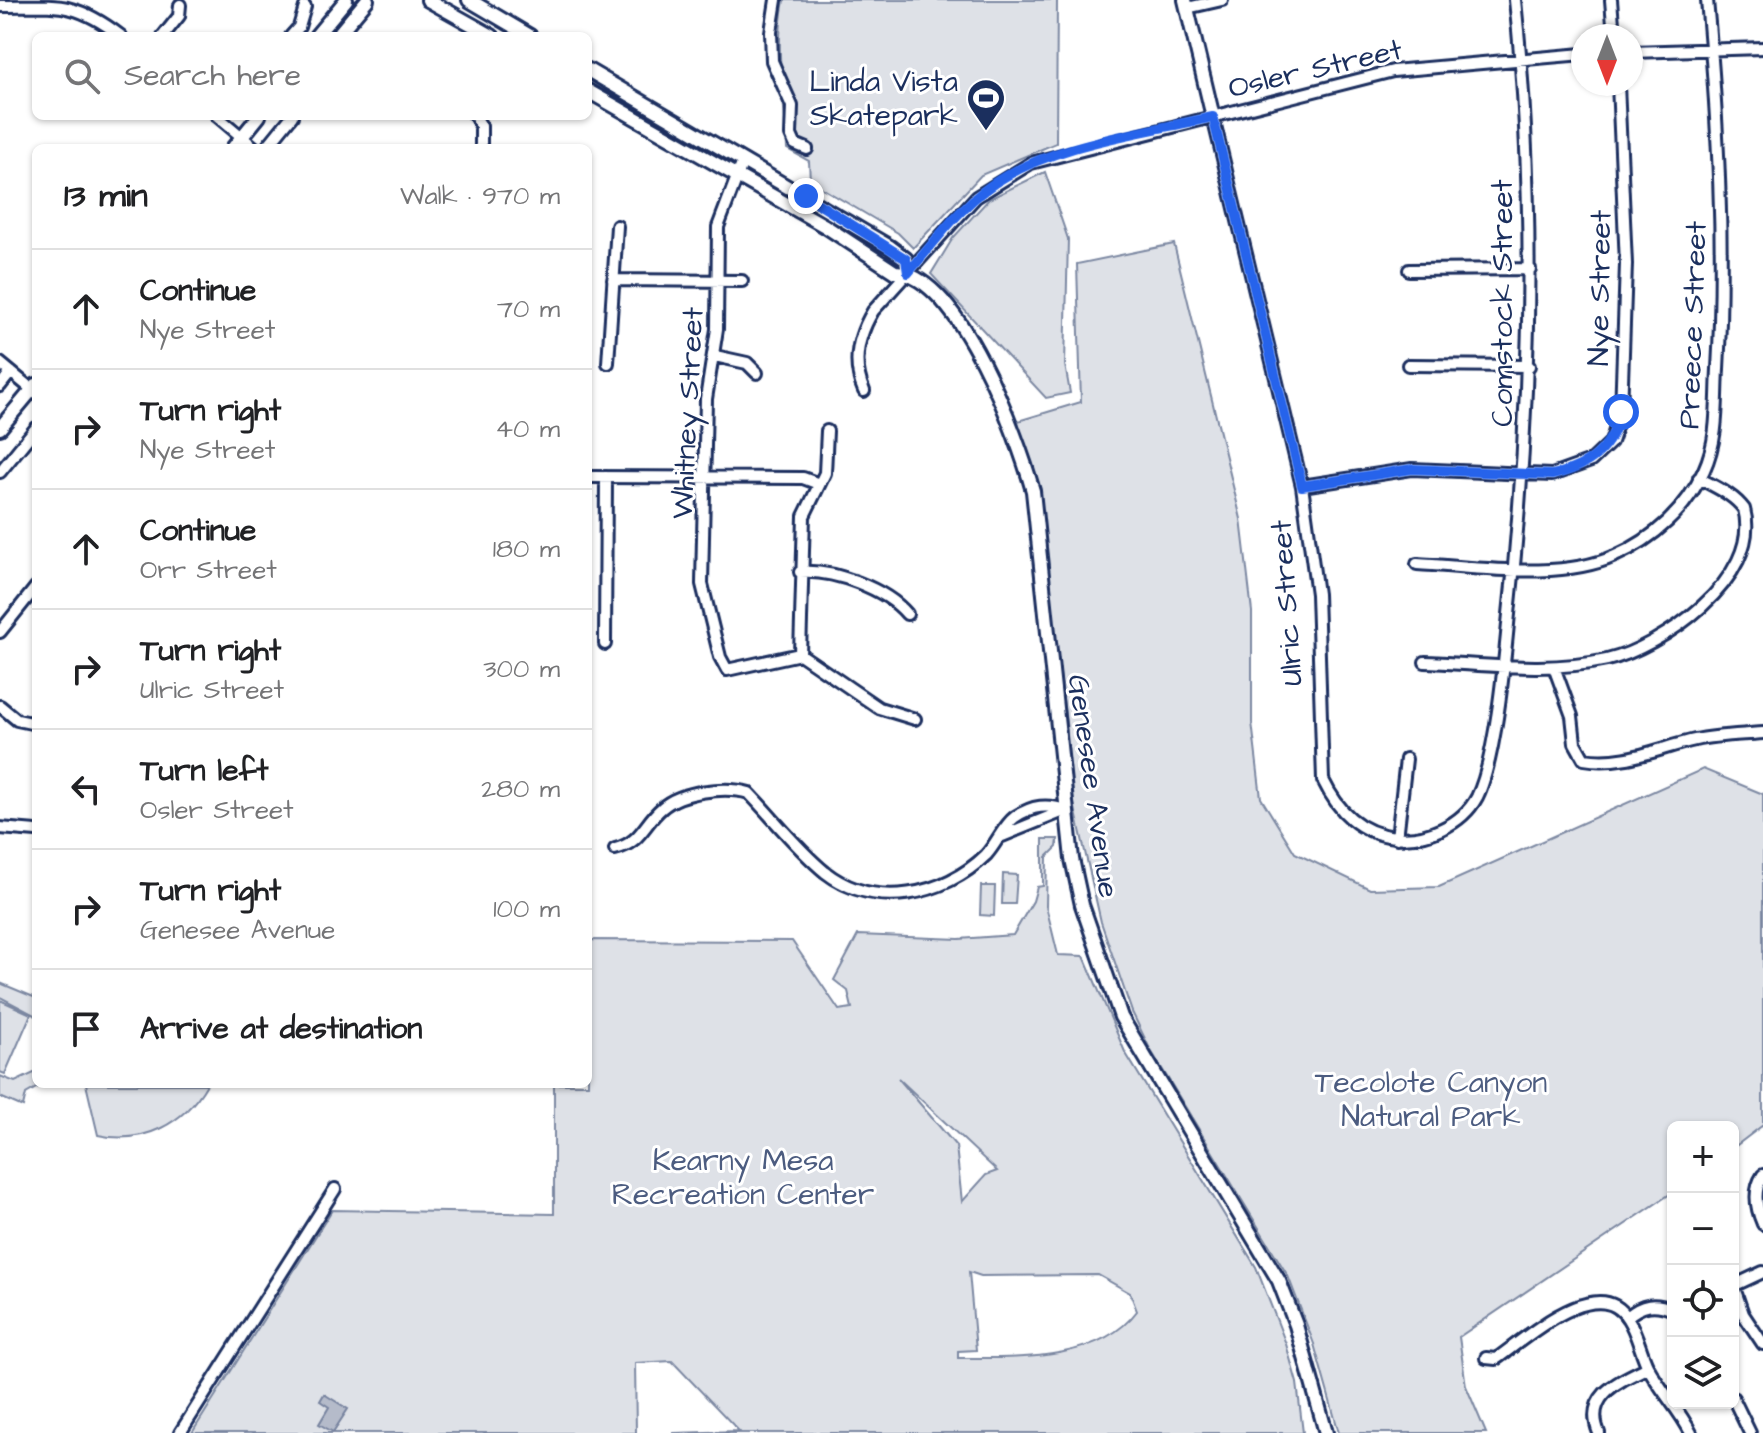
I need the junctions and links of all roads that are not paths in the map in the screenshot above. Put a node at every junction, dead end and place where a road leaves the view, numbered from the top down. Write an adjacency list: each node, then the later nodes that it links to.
1 (346, 0): 18 (main road)
2 (367, 0): 19 (main road)
3 (428, 0): 20 (main road)
4 (469, 0): 21 (main road)
5 (776, 0): 40 (street)
6 (1222, 0): 10 (street)
7 (1515, 0): 26 (street, Comstock Street)
8 (1611, 0): 14 (street)
9 (1707, 0): 23 (street, Preece Street)
10 (1186, 4): 30 (main road, Ulric Street)
11 (180, 5): 16 (street)
12 (0, 6): 15 (street)
13 (305, 7): 17 (street)
14 (1613, 24)
15 (116, 32)
16 (166, 32)
17 (293, 32)
18 (319, 32)
19 (340, 32)
20 (485, 32)
21 (523, 32)
22 (1763, 48): 23 (street)
23 (1711, 50): 24 (street); 69 (street, Preece Street)
24 (1643, 52)
25 (1571, 55): 26 (street, Osler Street)
26 (1521, 59): 30 (street, Osler Street); 44 (street, Comstock Street)
27 (592, 72): 41 (main road, Genesee Avenue)
28 (592, 93): 42 (main road, Genesee Avenue)
29 (1619, 96): 65 (street, Nye Street)
30 (1213, 117): 46 (street, Osler Street); 71 (street, Ulric Street)
31 (222, 120): 35 (street)
32 (256, 120): 35 (main road)
33 (289, 120): 38 (street)
34 (477, 120): 39 (street)
35 (242, 137): 36 (main road); 37 (street)
36 (236, 144)
37 (250, 144)
38 (269, 144)
39 (481, 144)
40 (807, 149)
41 (743, 161): 42 (street, Whitney Street); 46 (main road, Genesee Avenue)
42 (736, 175): 46 (main road, Genesee Avenue); 48 (street, Whitney Street)
43 (617, 226): 47 (street)
44 (1530, 269): 45 (street); 54 (street, Comstock Street)
45 (1409, 270)
46 (908, 273): 59 (street, Osler Street); 90 (main road, Genesee Avenue)
47 (613, 280): 48 (street); 52 (street)
48 (718, 280): 49 (street); 50 (street, Whitney Street)
49 (742, 281)
50 (715, 356): 56 (street); 68 (street, Whitney Street)
51 (0, 363): 55 (street)
52 (608, 363)
53 (1408, 365): 54 (street)
54 (1529, 366): 65 (street, Comstock Street)
55 (11, 372): 57 (street); 58 (street)
56 (757, 373)
57 (0, 386)
58 (32, 387)
59 (864, 391)
60 (32, 392): 61 (main road)
61 (0, 428)
62 (827, 431): 70 (street)
63 (32, 433): 64 (street)
64 (0, 472)
65 (1524, 473): 71 (street, Nye Street); 74 (street, Comstock Street)
66 (592, 477): 67 (street)
67 (606, 477): 68 (street); 80 (street)
68 (706, 477): 70 (street); 81 (street, Whitney Street)
69 (1699, 478): 72 (street); 74 (street, Preece Street)
70 (819, 484): 75 (street)
71 (1302, 486): 93 (street, Ulric Street)
72 (1756, 540)
73 (1417, 564): 74 (street, Preece Street)
74 (1514, 568): 83 (street, Comstock Street)
75 (800, 572): 78 (street); 81 (street)
76 (1737, 589): 84 (street)
77 (32, 592): 79 (street)
78 (907, 614)
79 (0, 632)
80 (605, 644)
81 (800, 654): 86 (street)
82 (1425, 662): 83 (street)
83 (1504, 664): 84 (street); 93 (street, Comstock Street)
84 (1554, 667): 88 (street)
85 (0, 706): 87 (street)
86 (915, 719)
87 (32, 723)
88 (1763, 733)
89 (1406, 759): 93 (street)
90 (1066, 810): 94 (street); 108 (main road, Genesee Avenue)
91 (0, 828): 92 (street)
92 (32, 831)
93 (1397, 838)
94 (615, 849)
95 (1763, 1175): 97 (street)
96 (335, 1189): 107 (street)
97 (1763, 1224)
98 (1763, 1272): 99 (street)
99 (1739, 1282)
100 (1739, 1302): 103 (street)
101 (1667, 1308): 102 (street)
102 (1627, 1317): 104 (street); 105 (street)
103 (1763, 1344)
104 (1486, 1358)
105 (1648, 1367): 109 (street); 110 (street)
106 (1738, 1409): 111 (street)
107 (180, 1433)
108 (1326, 1433)
109 (1599, 1433)
110 (1691, 1433)
111 (1750, 1433)

